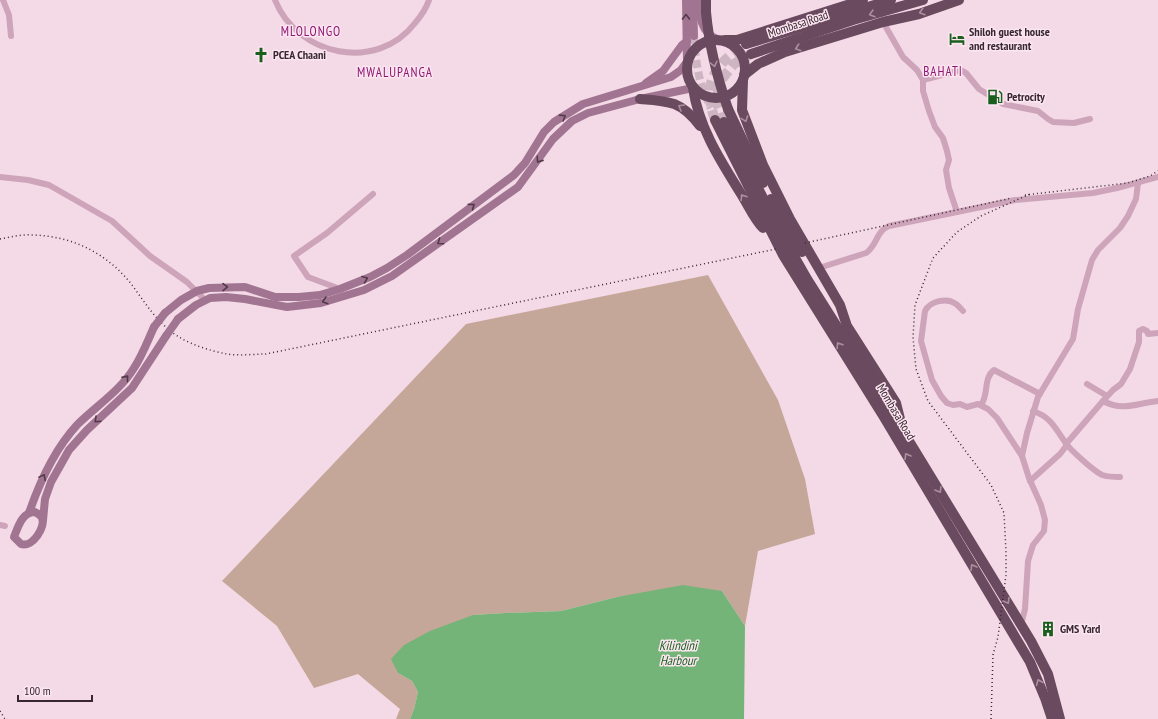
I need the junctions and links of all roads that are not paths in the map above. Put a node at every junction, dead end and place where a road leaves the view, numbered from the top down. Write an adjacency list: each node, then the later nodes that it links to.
1 (3, 0): 13 (street)
2 (275, 0): 3 (street)
3 (429, 0)
4 (686, 0): 16 (main road, one-way to 4)
5 (693, 0): 14 (main road)
6 (699, 0): 15 (main road)
7 (706, 0): 38 (highway, one-way to 38, bridge)
8 (863, 0): 15 (highway)
9 (890, 0): 17 (highway, Mombasa Road)
10 (923, 0): 18 (highway, Mombasa Road, one-way to 18)
11 (959, 0): 12 (highway, one-way to 12)
12 (883, 22): 20 (highway, one-way to 20); 21 (street)
13 (11, 36)
14 (694, 36)
15 (720, 39): 19 (highway); 20 (highway)
16 (687, 41): 19 (main road); 22 (main road)
17 (746, 44)
18 (751, 54)
19 (687, 62): 22 (main road); 23 (highway)
20 (744, 78): 23 (highway); 33 (highway, one-way to 33)
21 (923, 80): 25 (street); 31 (street)
22 (641, 87): 34 (main road, one-way to 22)
23 (693, 88): 24 (main road); 26 (highway)
24 (640, 99): 26 (highway, one-way to 24); 36 (main road, one-way to 36)
25 (1090, 119)
26 (707, 135): 32 (highway, one-way to 26)
27 (0, 177): 35 (street)
28 (1158, 177): 29 (street)
29 (1138, 183): 31 (street); 41 (street)
30 (373, 194): 34 (street)
31 (957, 212): 33 (street)
32 (774, 240): 46 (highway, Mombasa Road); 54 (highway, Mombasa Road, one-way to 32)
33 (819, 268): 38 (highway)
34 (340, 289): 35 (main road, one-way to 34)
35 (197, 291): 36 (street); 51 (main road, one-way to 35, bridge)
36 (205, 300): 52 (main road, one-way to 52, bridge)
37 (963, 311): 44 (street)
38 (847, 326): 46 (highway)
39 (1158, 333): 42 (street)
40 (1087, 384): 42 (street)
41 (1040, 394): 44 (street); 45 (street)
42 (1105, 399): 43 (street); 47 (street)
43 (1158, 401)
44 (981, 405): 48 (street)
45 (1033, 410): 47 (street); 48 (street)
46 (904, 433): 53 (highway, Mombasa Road, one-way to 53)
47 (1066, 445): 49 (street); 50 (street)
48 (1022, 456): 50 (street)
49 (1120, 477)
50 (1030, 481): 53 (street)
51 (29, 513): 52 (main road); 52 (main road)
52 (43, 520)
53 (1021, 625): 55 (highway, Mombasa Road)
54 (1052, 719)
55 (1060, 719)

